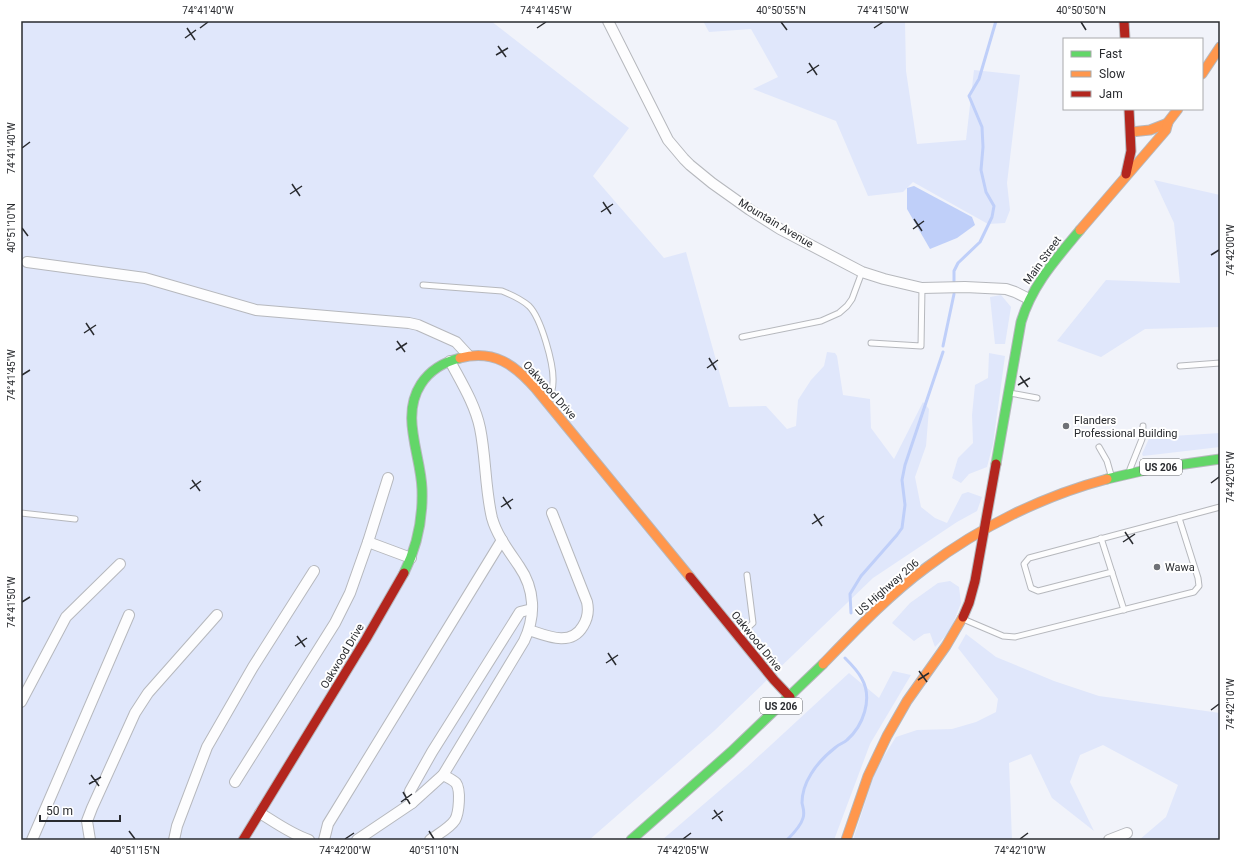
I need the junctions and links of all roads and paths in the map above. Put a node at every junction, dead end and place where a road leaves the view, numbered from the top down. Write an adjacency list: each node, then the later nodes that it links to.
1 (608, 21): 12 (street, Mountain Avenue)
2 (1124, 21): 3 (main road)
3 (1125, 38)
4 (1220, 47): 5 (main road)
5 (1203, 72)
6 (1130, 110): 9 (main road)
7 (1177, 110): 8 (main road, Main Street)
8 (1168, 122): 9 (main road); 10 (main road, Main Street)
9 (1131, 132): 10 (main road)
10 (1122, 181): 15 (main road, Main Street)
11 (27, 262): 18 (street)
12 (862, 272): 14 (street, Mountain Avenue); 16 (lane)
13 (423, 285): 24 (lane)
14 (922, 288): 15 (street, Mountain Avenue); 17 (lane)
15 (1029, 299): 22 (main road, Main Street)
16 (742, 336)
17 (871, 343)
18 (468, 355): 19 (main road, Oakwood Drive); 24 (main road, Oakwood Drive)
19 (450, 361): 38 (street); 40 (main road, Oakwood Drive)
20 (1220, 363): 21 (lane)
21 (1180, 366)
22 (1009, 392): 23 (lane); 36 (main road, Main Street)
23 (1037, 398)
24 (548, 403): 51 (main road, Oakwood Drive)
25 (1143, 426): 28 (lane)
26 (1099, 447): 30 (lane)
27 (1220, 459): 28 (main road, US Highway 206 / US 206)
28 (1129, 473): 30 (main road, US Highway 206 / US 206)
29 (388, 478): 39 (street)
30 (1112, 478): 36 (main road, US Highway 206 / US 206)
31 (1220, 508): 34 (lane)
32 (21, 513): 35 (lane)
33 (552, 513): 50 (street)
34 (1179, 518): 37 (lane); 46 (lane)
35 (74, 519)
36 (984, 530): 49 (main road, Main Street); 52 (main road, US Highway 206 / US 206)
37 (1101, 538): 43 (lane); 43 (lane)
38 (502, 540): 45 (street); 64 (street)
39 (368, 542): 40 (street); 55 (street)
40 (411, 558): 57 (main road, Oakwood Drive)
41 (120, 564): 53 (street)
42 (314, 571): 61 (street)
43 (1112, 572): 46 (lane)
44 (747, 575): 51 (lane)
45 (532, 609): 50 (street); 56 (street)
46 (1124, 610): 49 (lane)
47 (129, 615): 59 (street)
48 (217, 615): 60 (street)
49 (962, 618): 68 (main road, Main Street)
50 (529, 630): 54 (street)
51 (738, 637): 52 (main road, Oakwood Drive)
52 (790, 697): 67 (main road, US Highway 206 / US 206)
53 (21, 702)
54 (443, 774): 56 (street); 66 (street)
55 (235, 782)
56 (412, 803): 65 (street)
57 (260, 812): 62 (main road, Oakwood Drive); 63 (street)
58 (1127, 833): 69 (street)
59 (32, 840)
60 (90, 840)
61 (174, 840)
62 (243, 840)
63 (309, 840)
64 (324, 840)
65 (357, 840)
66 (430, 840)
67 (631, 840)
68 (846, 840)
69 (1109, 840)

